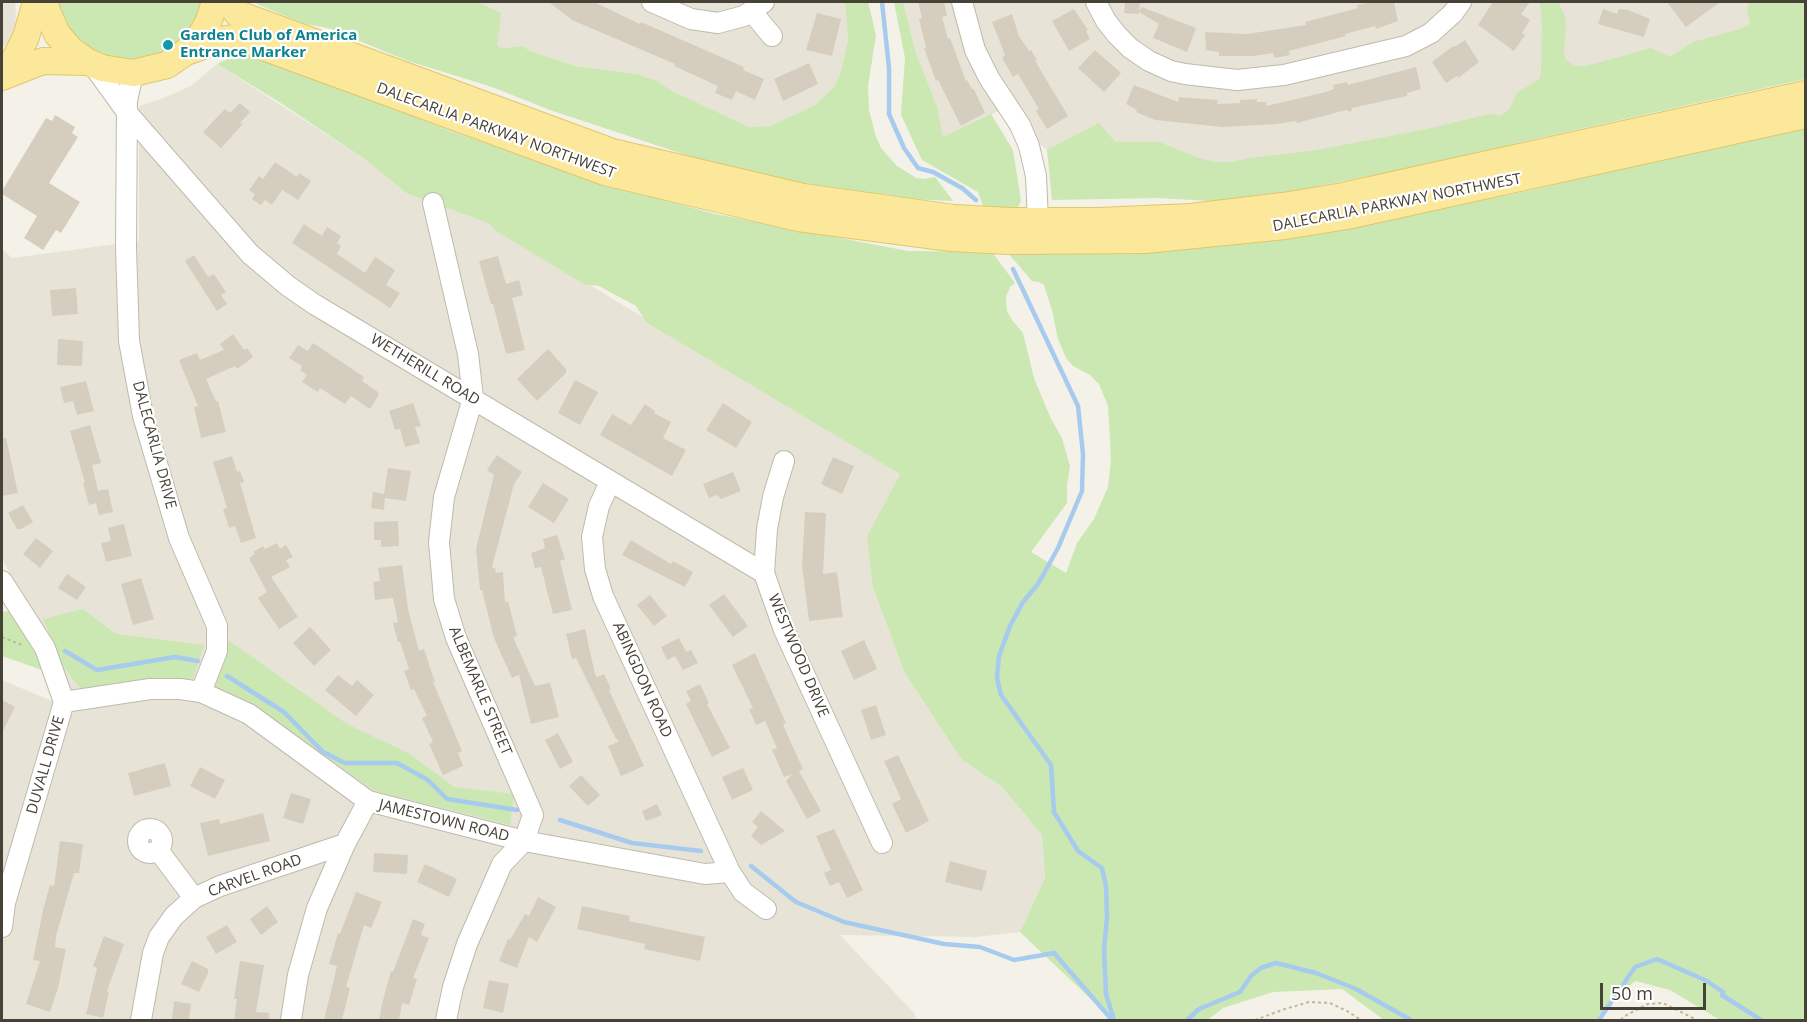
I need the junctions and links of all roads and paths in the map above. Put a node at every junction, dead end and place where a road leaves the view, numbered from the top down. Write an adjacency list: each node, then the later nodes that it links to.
1 (36, 2): 14 (main road)
2 (45, 2): 12 (main road)
3 (215, 2): 11 (main road)
4 (228, 2): 19 (main road, DALECARLIA PARKWAY NORTHWEST)
5 (652, 2): 9 (street)
6 (962, 2): 19 (street)
7 (1096, 2): 8 (street)
8 (1461, 2)
9 (758, 7): 10 (street)
10 (772, 36)
11 (186, 52): 13 (main road); 17 (main road, DALECARLIA PARKWAY NORTHWEST)
12 (90, 63): 13 (main road); 14 (main road); 16 (street)
13 (133, 73): 16 (street, DALECARLIA DRIVE)
14 (4, 76)
15 (1806, 94): 19 (main road, DALECARLIA PARKWAY NORTHWEST)
16 (129, 115): 20 (street, WETHERILL ROAD); 25 (street, DALECARLIA DRIVE)
17 (1806, 115)
18 (433, 203): 20 (street, ALBEMARLE STREET)
19 (1038, 222)
20 (473, 398): 22 (street, WETHERILL ROAD); 28 (street, ALBEMARLE STREET)
21 (784, 461): 23 (street, WESTWOOD DRIVE)
22 (610, 482): 23 (street, WETHERILL ROAD); 32 (street, ABINGDON ROAD)
23 (764, 573): 29 (street, WESTWOOD DRIVE)
24 (4, 592): 26 (street, DUVALL DRIVE)
25 (201, 692): 26 (street, JAMESTOWN ROAD); 27 (street, JAMESTOWN ROAD)
26 (64, 702): 35 (street, DUVALL DRIVE)
27 (368, 801): 28 (street, JAMESTOWN ROAD); 30 (street)
28 (524, 841): 32 (street, JAMESTOWN ROAD); 38 (street, ALBEMARLE STREET)
29 (882, 843)
30 (345, 844): 33 (street, CARVEL ROAD); 37 (street)
31 (158, 850): 33 (street)
32 (730, 872): 34 (street)
33 (194, 898): 36 (street, CARVEL ROAD)
34 (766, 909)
35 (2, 927)
36 (141, 1020)
37 (291, 1020)
38 (446, 1020)
39 (1255, 1020): 40 (path)
40 (1361, 1020)
41 (1621, 1020): 42 (path)
42 (1697, 1020)

